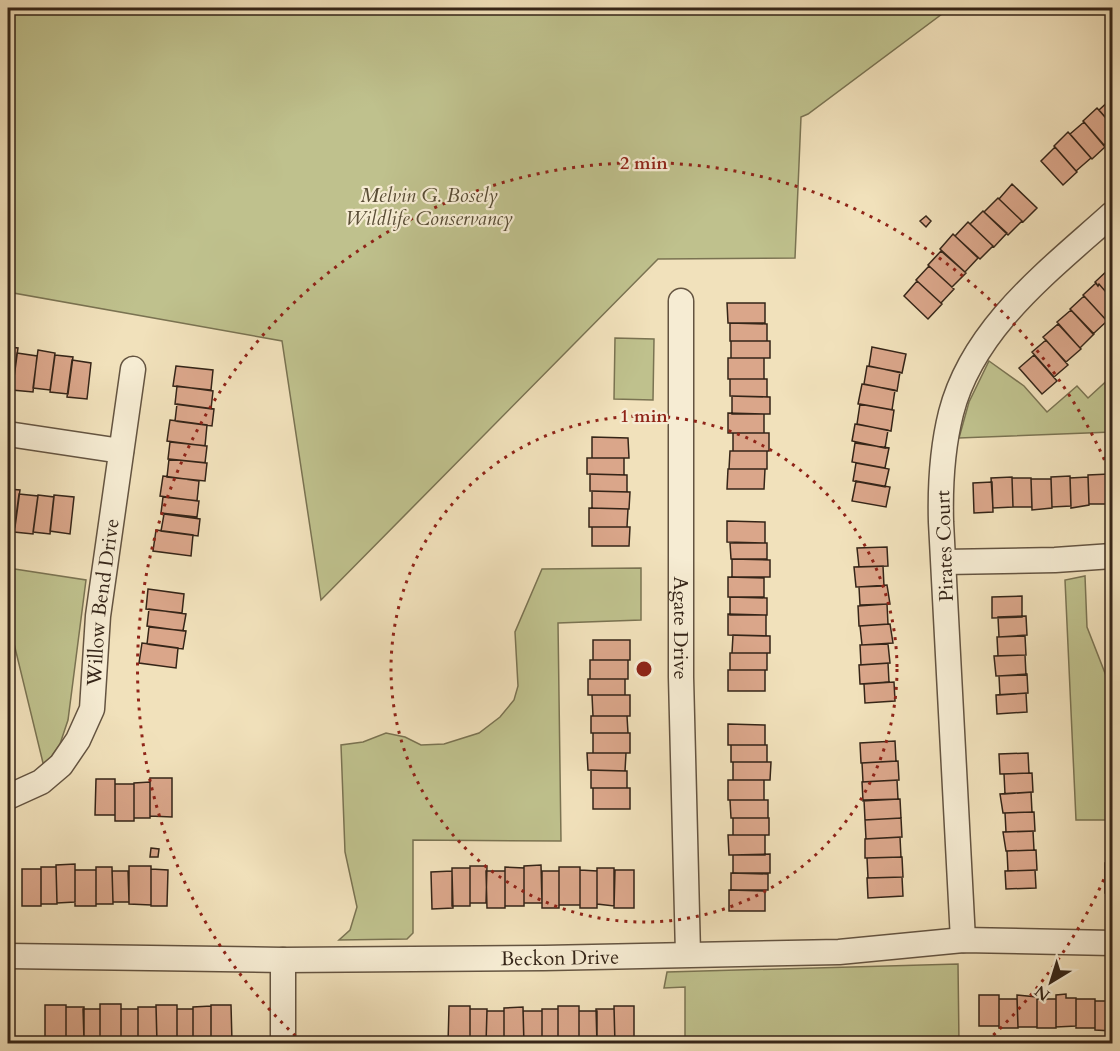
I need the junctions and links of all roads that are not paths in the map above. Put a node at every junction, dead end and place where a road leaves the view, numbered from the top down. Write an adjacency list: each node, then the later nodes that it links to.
1 (1113, 214): 7 (street, Pirates Court)
2 (681, 301): 11 (street, Agate Drive)
3 (133, 369): 5 (street, Willow Bend Drive)
4 (8, 434): 5 (street)
5 (121, 451): 8 (street, Willow Bend Drive)
6 (1113, 556): 7 (street)
7 (944, 562): 9 (street, Pirates Court)
8 (8, 797)
9 (963, 940): 10 (street, Beckon Drive); 11 (street, Beckon Drive)
10 (1113, 943)
11 (688, 954): 13 (street, Beckon Drive)
12 (8, 956): 13 (street, Beckon Drive)
13 (283, 960): 14 (street)
14 (283, 1044)

